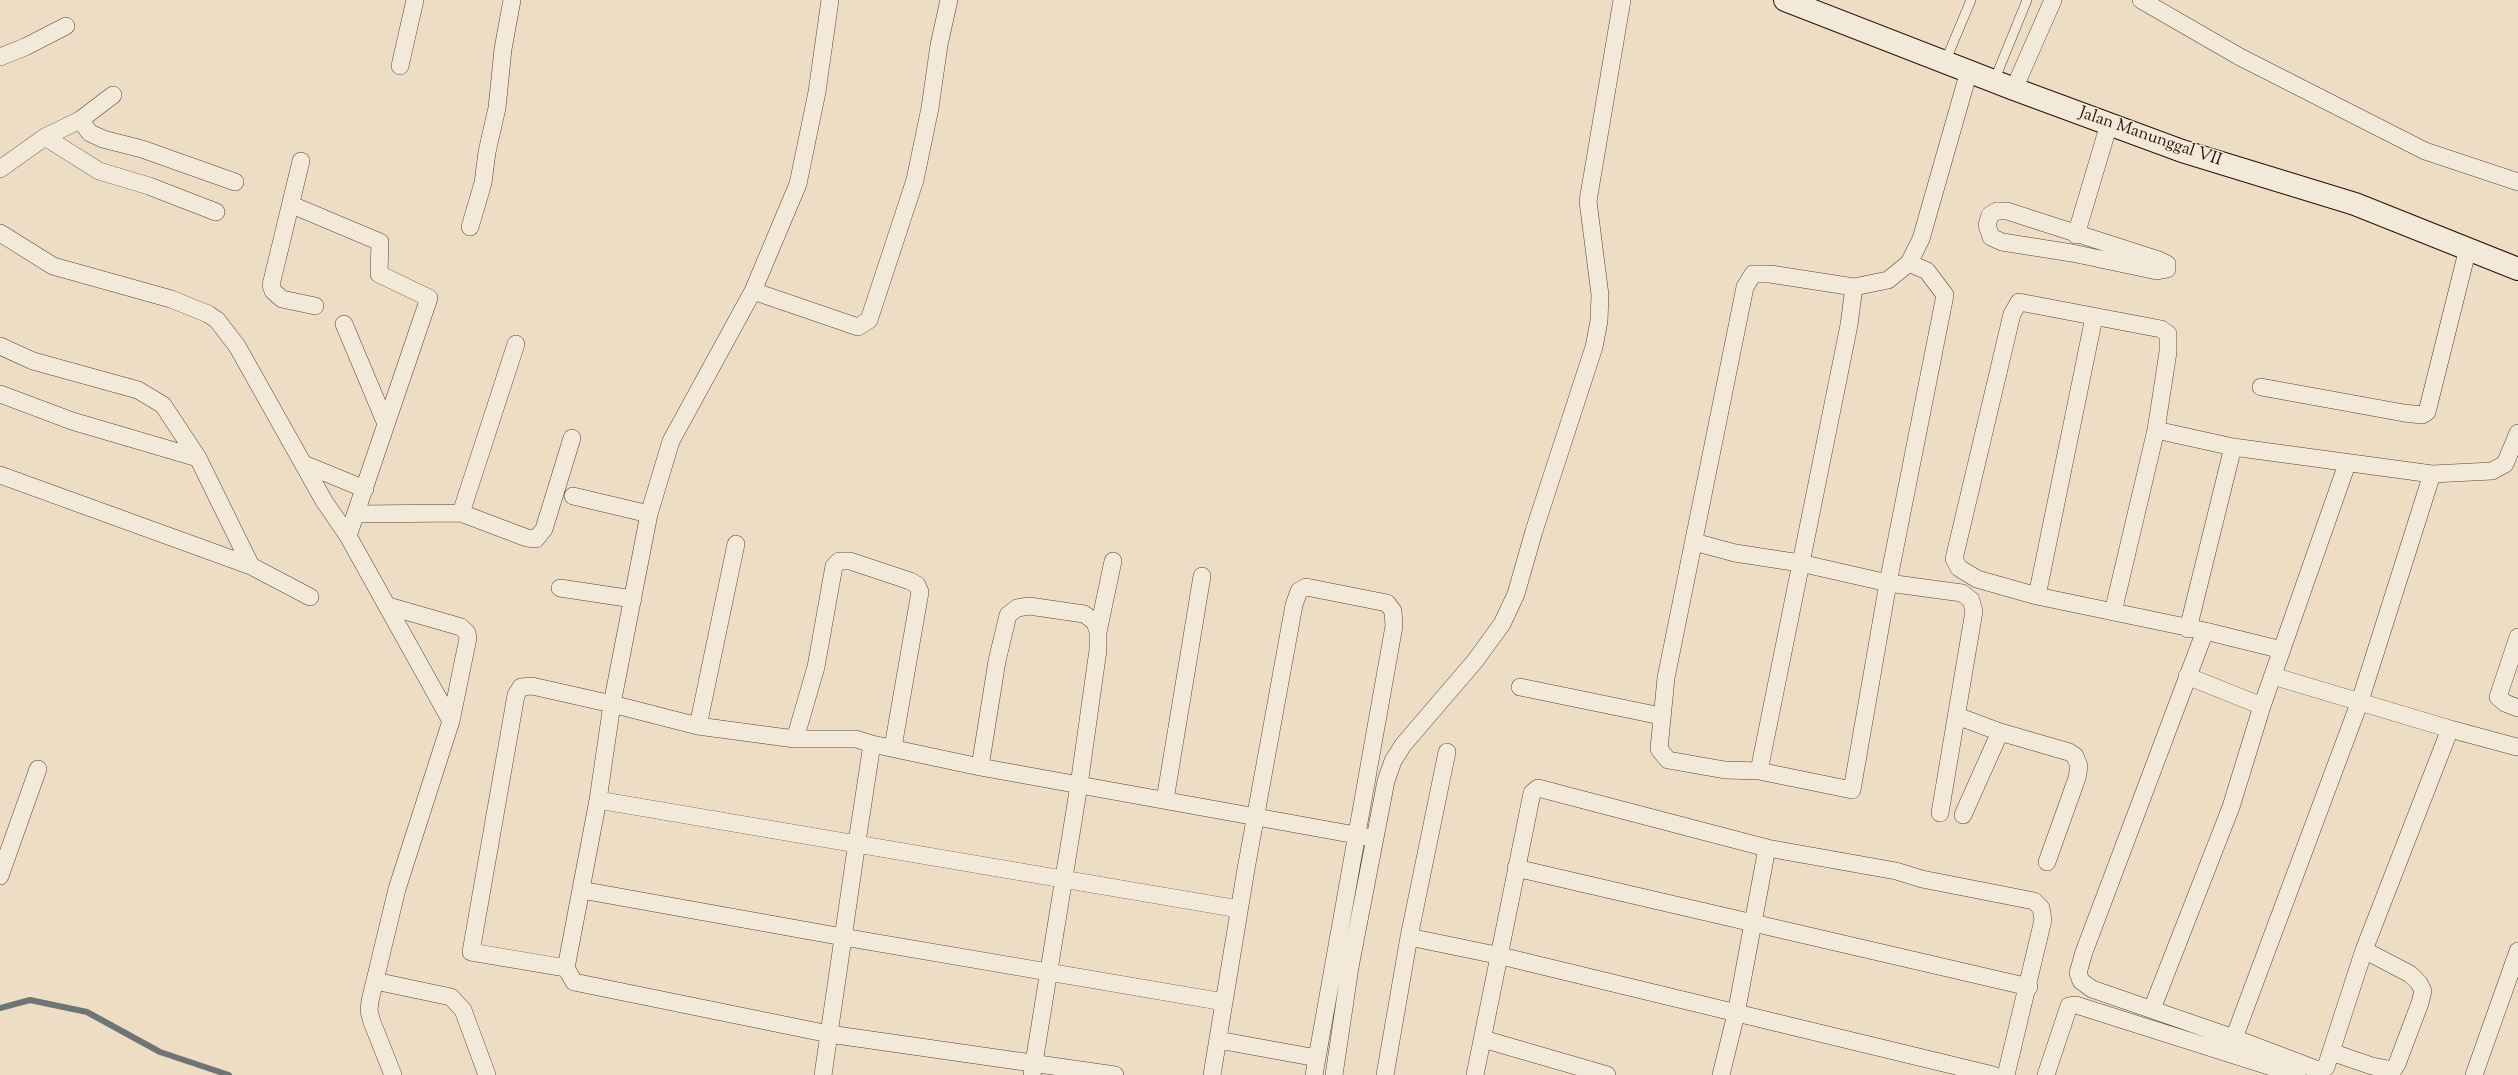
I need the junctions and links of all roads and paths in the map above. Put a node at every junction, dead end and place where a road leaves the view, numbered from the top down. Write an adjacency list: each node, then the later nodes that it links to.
1 (415, 0): 14 (street)
2 (512, 0): 28 (street)
3 (830, 0): 35 (street)
4 (949, 0): 35 (street)
5 (1622, 0): 105 (street)
6 (1785, 0): 13 (street, Jalan Manunggal VII)
7 (1971, 0): 13 (lane)
8 (2027, 0): 16 (lane)
9 (2053, 0): 17 (street)
10 (2141, 0): 25 (street)
11 (66, 26): 12 (street)
12 (0, 57)
13 (1945, 62): 15 (street, Jalan Manunggal VII)
14 (400, 66)
15 (1969, 71): 16 (street, Jalan Manunggal VII); 32 (street)
16 (1994, 81): 17 (street, Jalan Manunggal VII)
17 (2014, 89): 20 (street, Jalan Manunggal VII)
18 (113, 94): 19 (street)
19 (80, 120): 21 (street); 24 (street)
20 (2109, 124): 30 (street); 31 (street, Jalan Manunggal VII)
21 (45, 138): 23 (street); 27 (street)
22 (301, 160): 26 (street)
23 (0, 169)
24 (235, 182)
25 (2518, 182)
26 (292, 205): 36 (street); 43 (street)
27 (216, 212)
28 (470, 227)
29 (0, 233): 49 (street)
30 (2076, 235): 30 (street)
31 (2468, 248): 33 (street, Jalan Manunggal VII); 41 (street)
32 (1909, 263): 34 (street); 65 (street)
33 (2518, 269)
34 (1854, 287): 59 (street); 62 (street)
35 (753, 291): 57 (street)
36 (315, 306)
37 (2094, 317): 44 (street); 67 (street); 67 (street)
38 (344, 324): 43 (street)
39 (516, 344): 55 (street)
40 (0, 346): 48 (street)
41 (2261, 387)
42 (0, 394): 48 (street)
43 (386, 424): 53 (street)
44 (2156, 430): 47 (street); 71 (street)
45 (2518, 433): 51 (street)
46 (572, 438): 55 (street)
47 (2233, 447): 50 (street); 72 (street)
48 (198, 458): 63 (street)
49 (304, 464): 53 (street); 58 (street)
50 (2347, 464): 51 (street); 76 (street)
51 (2432, 474): 80 (street)
52 (0, 475): 63 (street)
53 (365, 489): 56 (street)
54 (574, 496): 57 (street)
55 (461, 513): 56 (street)
56 (356, 514): 58 (street)
57 (649, 514): 69 (street)
58 (348, 536): 70 (street)
59 (1694, 542): 62 (street); 84 (street)
60 (736, 544): 87 (street)
61 (1113, 561): 74 (street)
62 (1800, 563): 65 (street); 97 (street)
63 (251, 566): 68 (street)
64 (1202, 576): 100 (street)
65 (1888, 583): 85 (street); 97 (street)
66 (560, 588): 69 (street)
67 (2038, 596): 71 (street)
68 (310, 597)
69 (633, 599): 81 (street)
70 (388, 606): 86 (street); 86 (street)
71 (2113, 612): 72 (street)
72 (2188, 629): 73 (street)
73 (2205, 631): 76 (street); 77 (street)
74 (1098, 632): 95 (street); 98 (street)
75 (2518, 637): 83 (street)
76 (2282, 650): 78 (street)
77 (2187, 676): 82 (street); 125 (street)
78 (2273, 676): 80 (street); 82 (street)
79 (1520, 687): 84 (street)
80 (2360, 701): 88 (street); 128 (street)
81 (612, 704): 87 (street); 99 (street); 120 (street)
82 (2262, 706): 125 (street)
83 (2518, 708)
84 (1661, 716): 97 (street)
85 (1957, 716): 89 (street); 101 (street)
86 (451, 721): 122 (street)
87 (698, 726): 90 (street)
88 (2450, 729): 92 (street); 117 (street)
89 (2000, 732): 102 (street); 108 (street)
90 (795, 739): 91 (street); 93 (street)
91 (872, 744): 93 (street); 106 (street)
92 (2517, 746)
93 (893, 747): 95 (street)
94 (1447, 752): 115 (street)
95 (980, 767): 98 (street)
96 (38, 769): 110 (street)
97 (1759, 771)
98 (1079, 785): 100 (street); 111 (street)
99 (598, 800): 106 (street); 112 (street)
100 (1164, 800): 103 (street)
101 (1940, 813)
102 (1963, 815)
103 (1256, 816): 104 (street); 104 (street); 113 (street)
104 (1356, 834): 105 (street); 132 (street)
105 (1375, 838): 140 (street)
106 (857, 842): 111 (street); 116 (street)
107 (1767, 848): 109 (street); 114 (street); 123 (street)
108 (2047, 862)
109 (1516, 868): 114 (street); 119 (street)
110 (0, 876)
111 (1064, 878): 113 (street); 121 (street)
112 (581, 890): 116 (street); 120 (street)
113 (1239, 909): 124 (street)
114 (1754, 924): 123 (street); 126 (street)
115 (1409, 937): 119 (street); 141 (street)
116 (843, 938): 121 (street); 127 (street)
117 (2364, 950): 131 (street); 131 (street)
118 (2518, 951): 149 (street)
119 (1501, 956): 126 (street); 129 (street)
120 (566, 968): 127 (street)
121 (1048, 972): 124 (street); 133 (street)
122 (375, 981): 134 (street); 135 (street)
123 (2029, 987): 146 (street)
124 (1224, 1002): 130 (street)
125 (2152, 1009): 128 (street)
126 (1736, 1014): 144 (street); 145 (street)
127 (829, 1034): 133 (street); 136 (street)
128 (2234, 1038): 131 (street)
129 (1483, 1039): 142 (street); 143 (street)
130 (1218, 1040): 132 (street); 138 (street)
131 (2331, 1052)
132 (1317, 1058): 139 (street)
133 (1033, 1069): 137 (street)
134 (393, 1075)
135 (487, 1075)
136 (823, 1075)
137 (1115, 1075)
138 (1212, 1075)
139 (1314, 1075)
140 (1334, 1075)
141 (1385, 1075)
142 (1475, 1075)
143 (1607, 1075)
144 (1721, 1075)
145 (1993, 1075)
146 (2006, 1075)
147 (2046, 1075): 148 (street)
148 (2297, 1075)
149 (2474, 1075)

